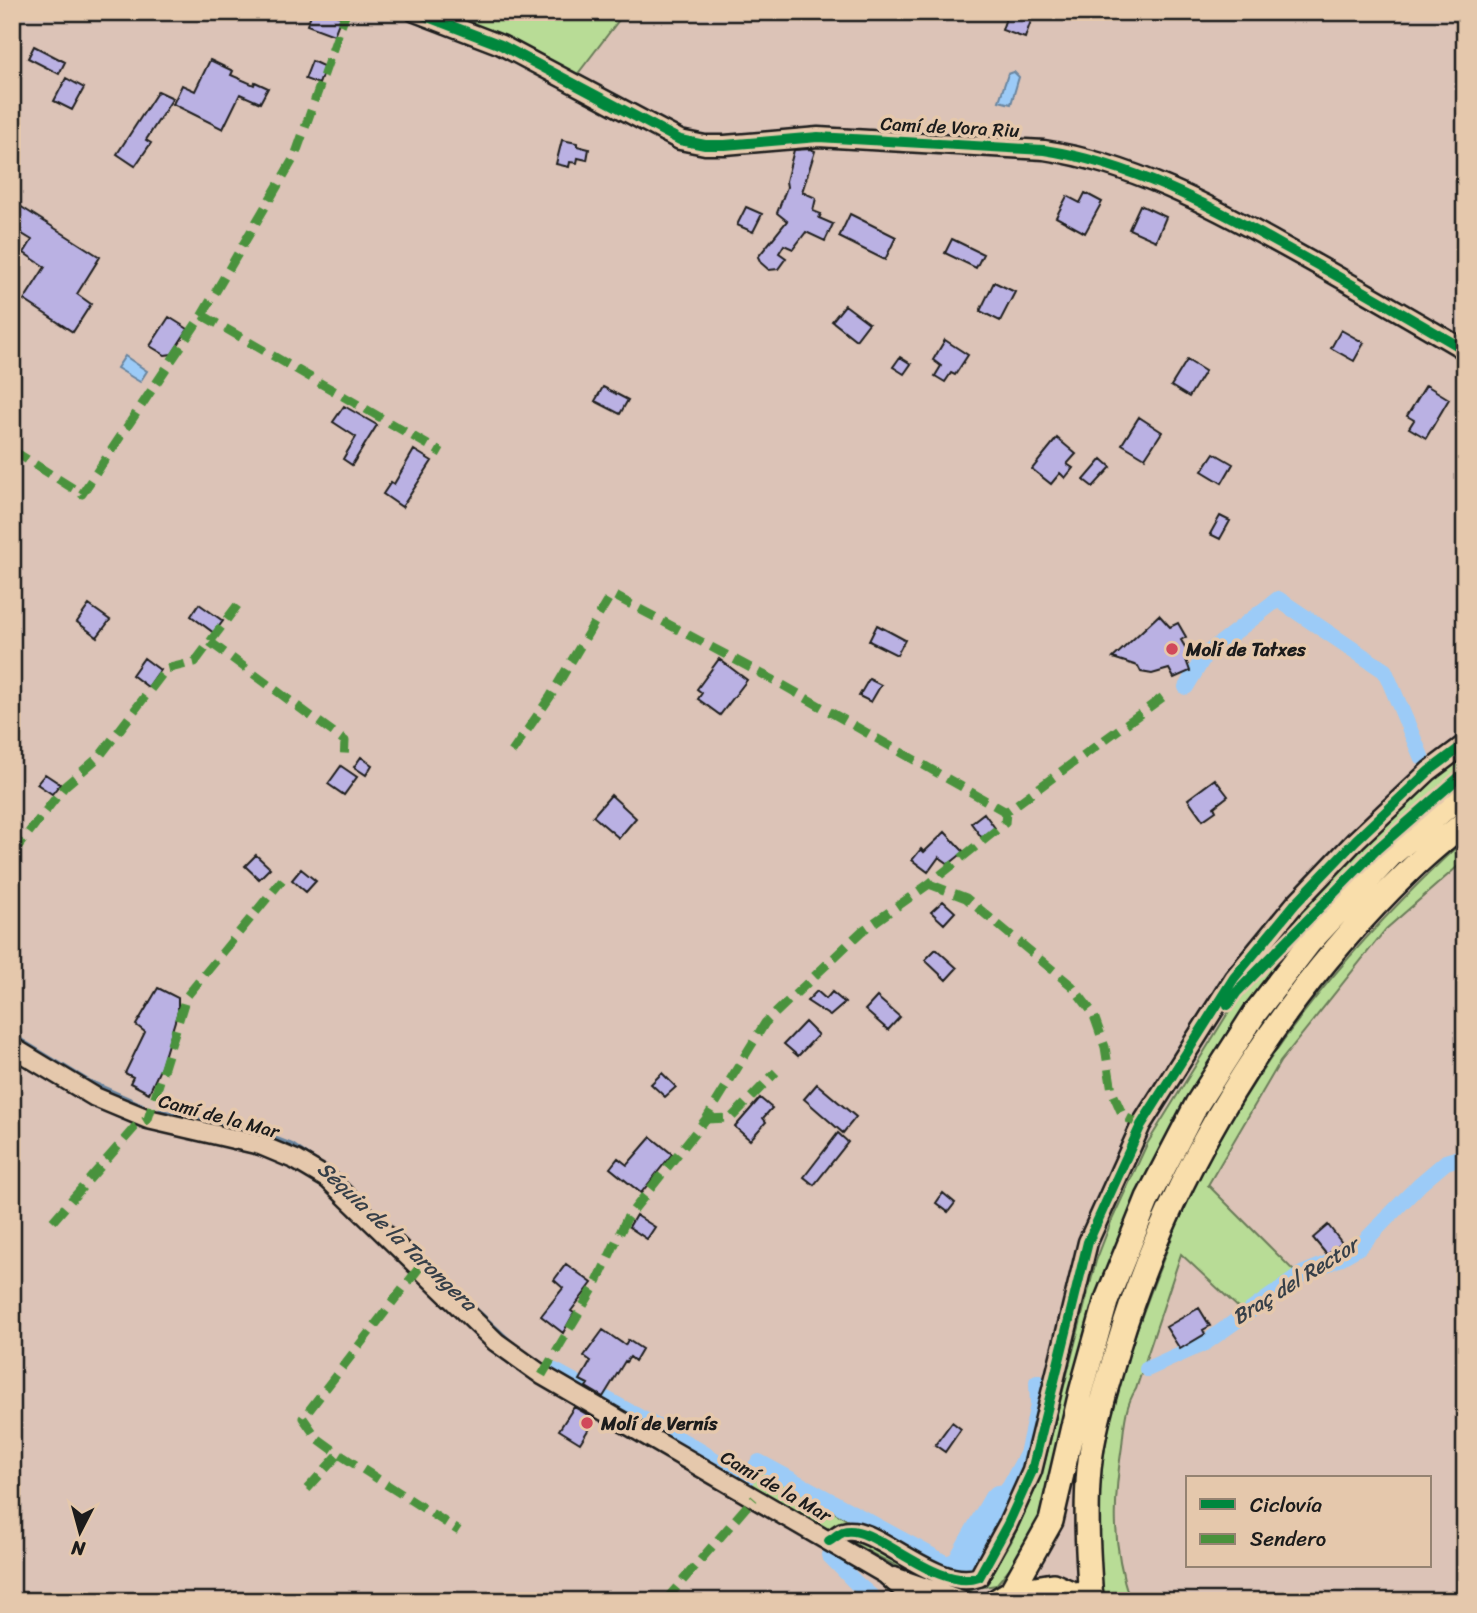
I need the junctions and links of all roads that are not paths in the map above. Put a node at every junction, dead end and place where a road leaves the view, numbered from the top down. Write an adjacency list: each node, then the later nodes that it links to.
1 (415, 12): 2 (street, Camí de Vora Riu)
2 (1465, 350)
3 (1465, 744): 7 (street)
4 (1465, 791): 9 (main road)
5 (1465, 822): 12 (main road)
6 (12, 1047): 7 (street, Camí de la Mar)
7 (829, 1541): 8 (street, Camí de la Mar)
8 (885, 1574): 10 (street, Camí de la Mar); 11 (street, Camí de la Mar)
9 (1004, 1596): 12 (main road)
10 (916, 1601)
11 (964, 1601)
12 (1091, 1601)

